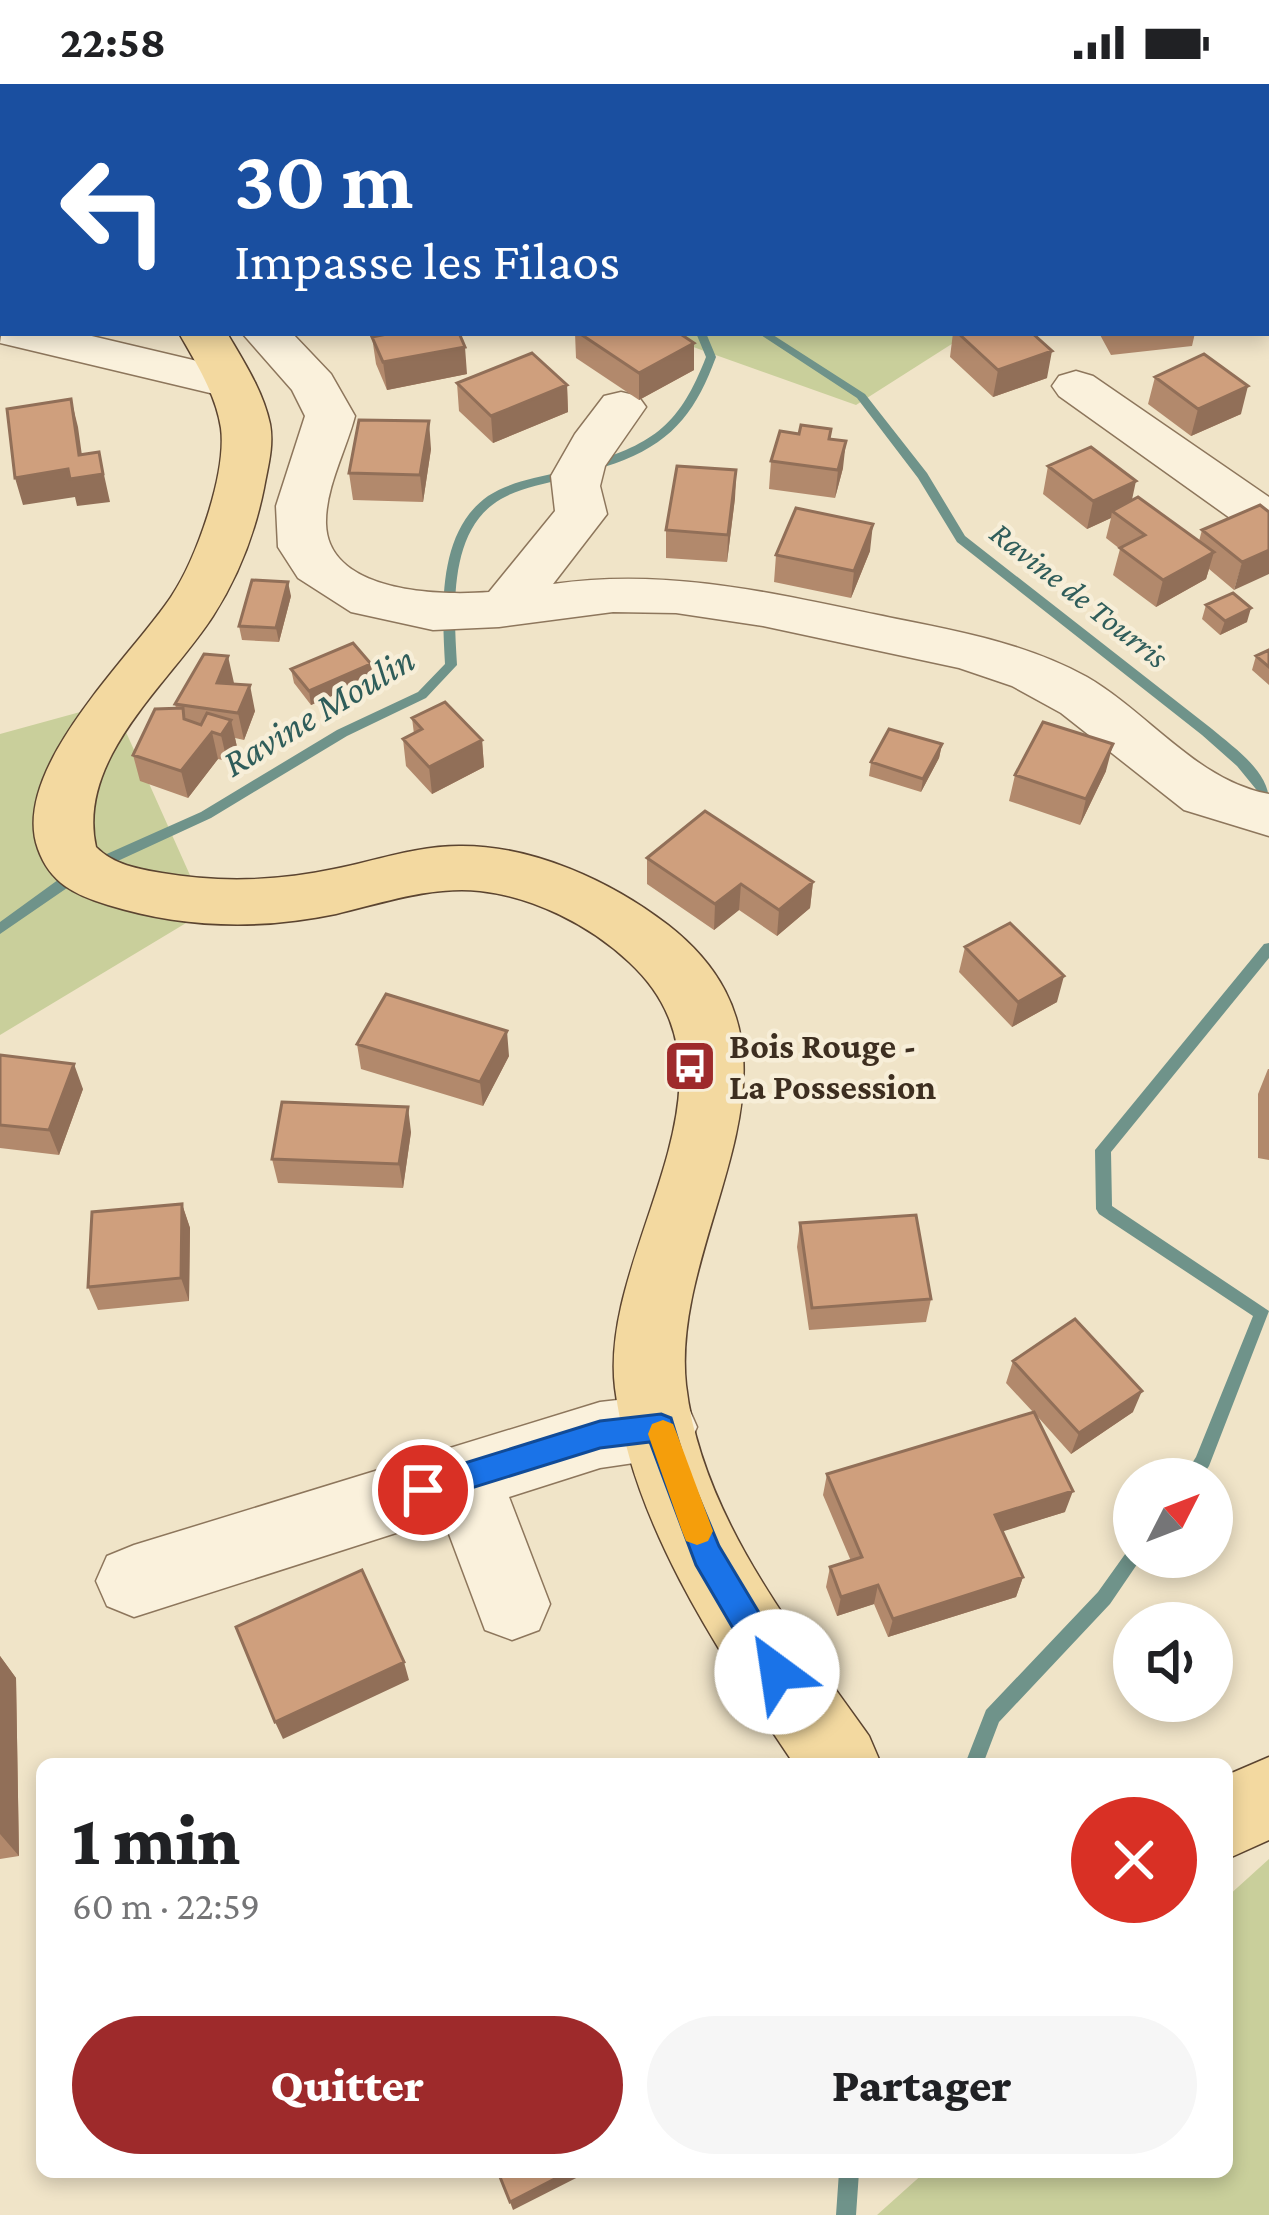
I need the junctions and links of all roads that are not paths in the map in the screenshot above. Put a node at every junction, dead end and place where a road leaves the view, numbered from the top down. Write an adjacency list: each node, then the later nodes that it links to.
1 (30, 336): 4 (street)
2 (205, 336): 4 (main road)
3 (269, 336): 8 (street)
4 (231, 382): 10 (main road)
5 (1076, 386): 7 (street)
6 (621, 407): 8 (street)
7 (1269, 521)
8 (505, 608): 9 (street)
9 (1269, 815)
10 (661, 1427): 11 (street); 14 (main road)
11 (464, 1477): 12 (street); 13 (street)
12 (134, 1581)
13 (512, 1604)
14 (838, 1758)
15 (1269, 1797): 16 (main road)
16 (1233, 1815)

